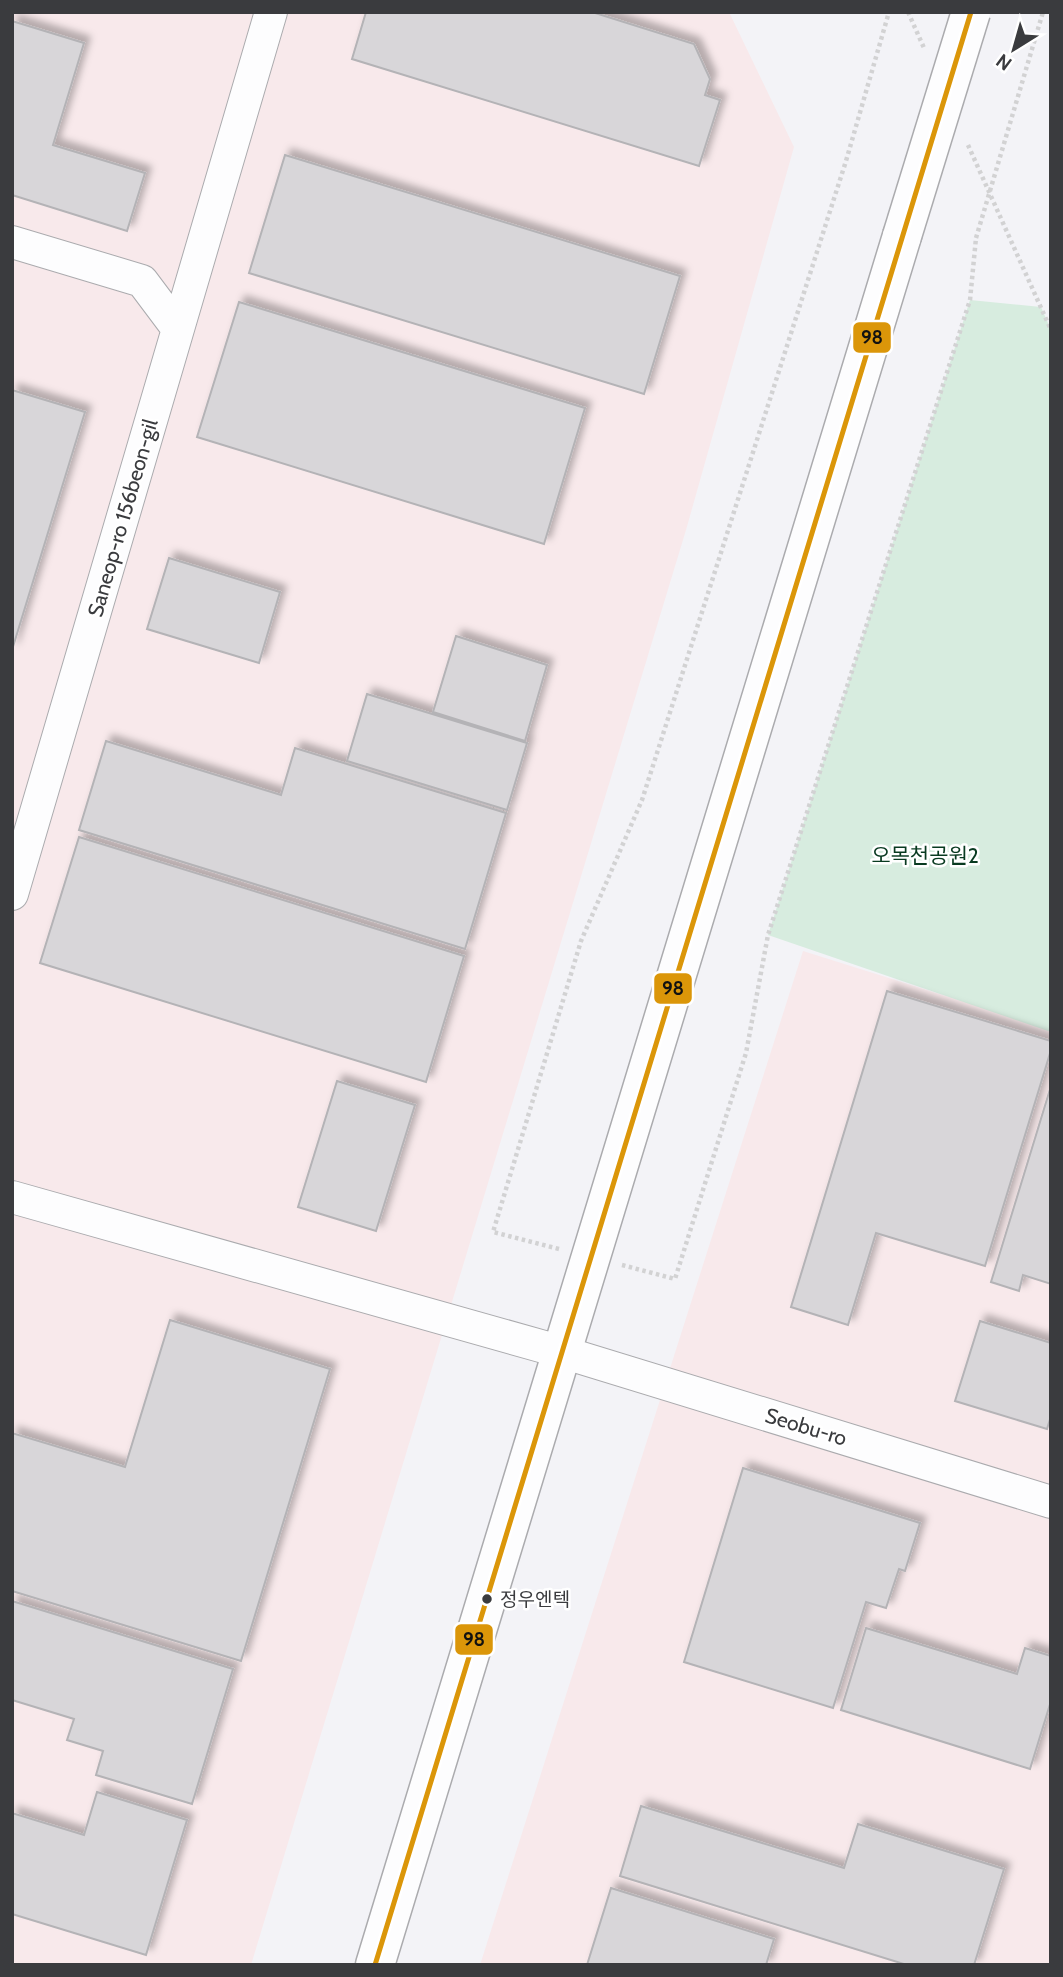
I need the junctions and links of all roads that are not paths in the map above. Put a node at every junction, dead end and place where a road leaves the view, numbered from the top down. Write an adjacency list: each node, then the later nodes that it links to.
1 (271, 12): 4 (street, Saneop-ro 156beon-gil)
2 (971, 12): 7 (main road, bridge)
3 (12, 242): 4 (street)
4 (178, 329): 5 (street, Saneop-ro 156beon-gil)
5 (12, 894)
6 (12, 1197): 7 (street, Seobu-ro)
7 (562, 1352): 8 (street, Seobu-ro); 9 (main road)
8 (1051, 1502)
9 (375, 1965)

